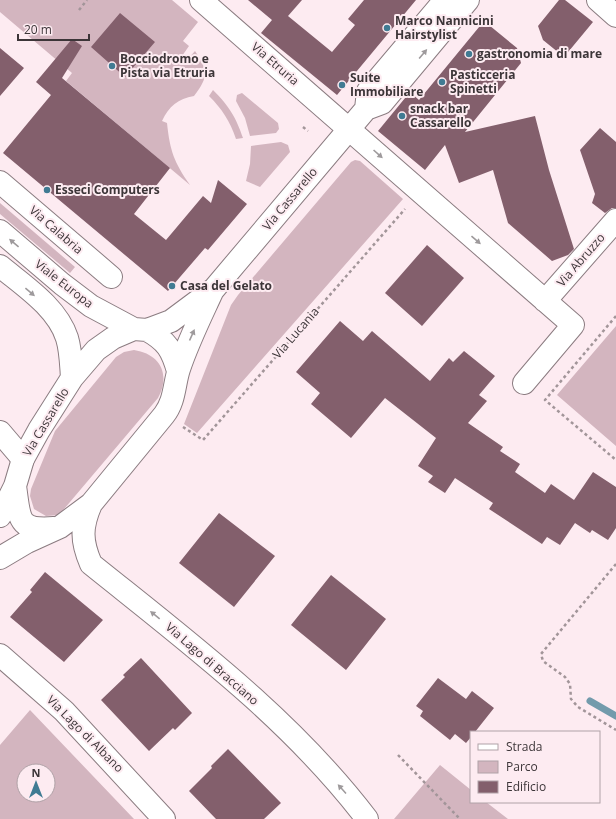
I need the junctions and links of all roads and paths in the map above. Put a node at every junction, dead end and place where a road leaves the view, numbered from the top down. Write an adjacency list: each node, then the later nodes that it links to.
1 (87, 0): 6 (path)
2 (201, 0): 10 (street, Via Etruria)
3 (445, 0): 8 (street, Via Cassarello)
4 (468, 0): 8 (street, Via Cassarello, one-way to 4)
5 (598, 0): 7 (street)
6 (79, 10)
7 (616, 16)
8 (366, 108): 10 (street, Via Cassarello)
9 (303, 127): 11 (path)
10 (349, 128): 13 (street, one-way to 13); 18 (street, Via Cassarello)
11 (308, 131)
12 (0, 182): 17 (street, Via Calabria)
13 (421, 192): 19 (street, one-way to 19); 25 (path, Via Lucania)
14 (616, 220): 19 (street, Via Abruzzo)
15 (0, 231): 21 (street, Viale Europa, one-way to 15)
16 (0, 266): 23 (street, one-way to 23)
17 (111, 277)
18 (214, 290): 21 (street, Via Cassarello); 22 (street, Via Cassarello, one-way to 18)
19 (545, 301): 24 (street)
20 (616, 316): 28 (path)
21 (140, 330): 22 (street, Via Cassarello); 23 (street, Via Cassarello)
22 (178, 371): 25 (street, Via Cassarello)
23 (72, 378): 27 (street, Via Cassarello)
24 (524, 383)
25 (164, 415): 30 (street, Via Cassarello)
26 (0, 432): 27 (street)
27 (23, 459): 29 (street, Via Cassarello)
28 (616, 460)
29 (15, 486): 31 (street, Via Cassarello); 32 (street, Via Cassarello)
30 (91, 504): 32 (street, Via Cassarello); 39 (street, Via Lago di Bracciano, one-way to 30)
31 (0, 516)
32 (60, 527): 33 (street, Via Cassarello)
33 (0, 558)
34 (616, 564): 36 (path)
35 (0, 655): 38 (street, Via Lago di Albano)
36 (616, 730)
37 (398, 755): 40 (path)
38 (164, 819)
39 (367, 819)
40 (460, 819)

